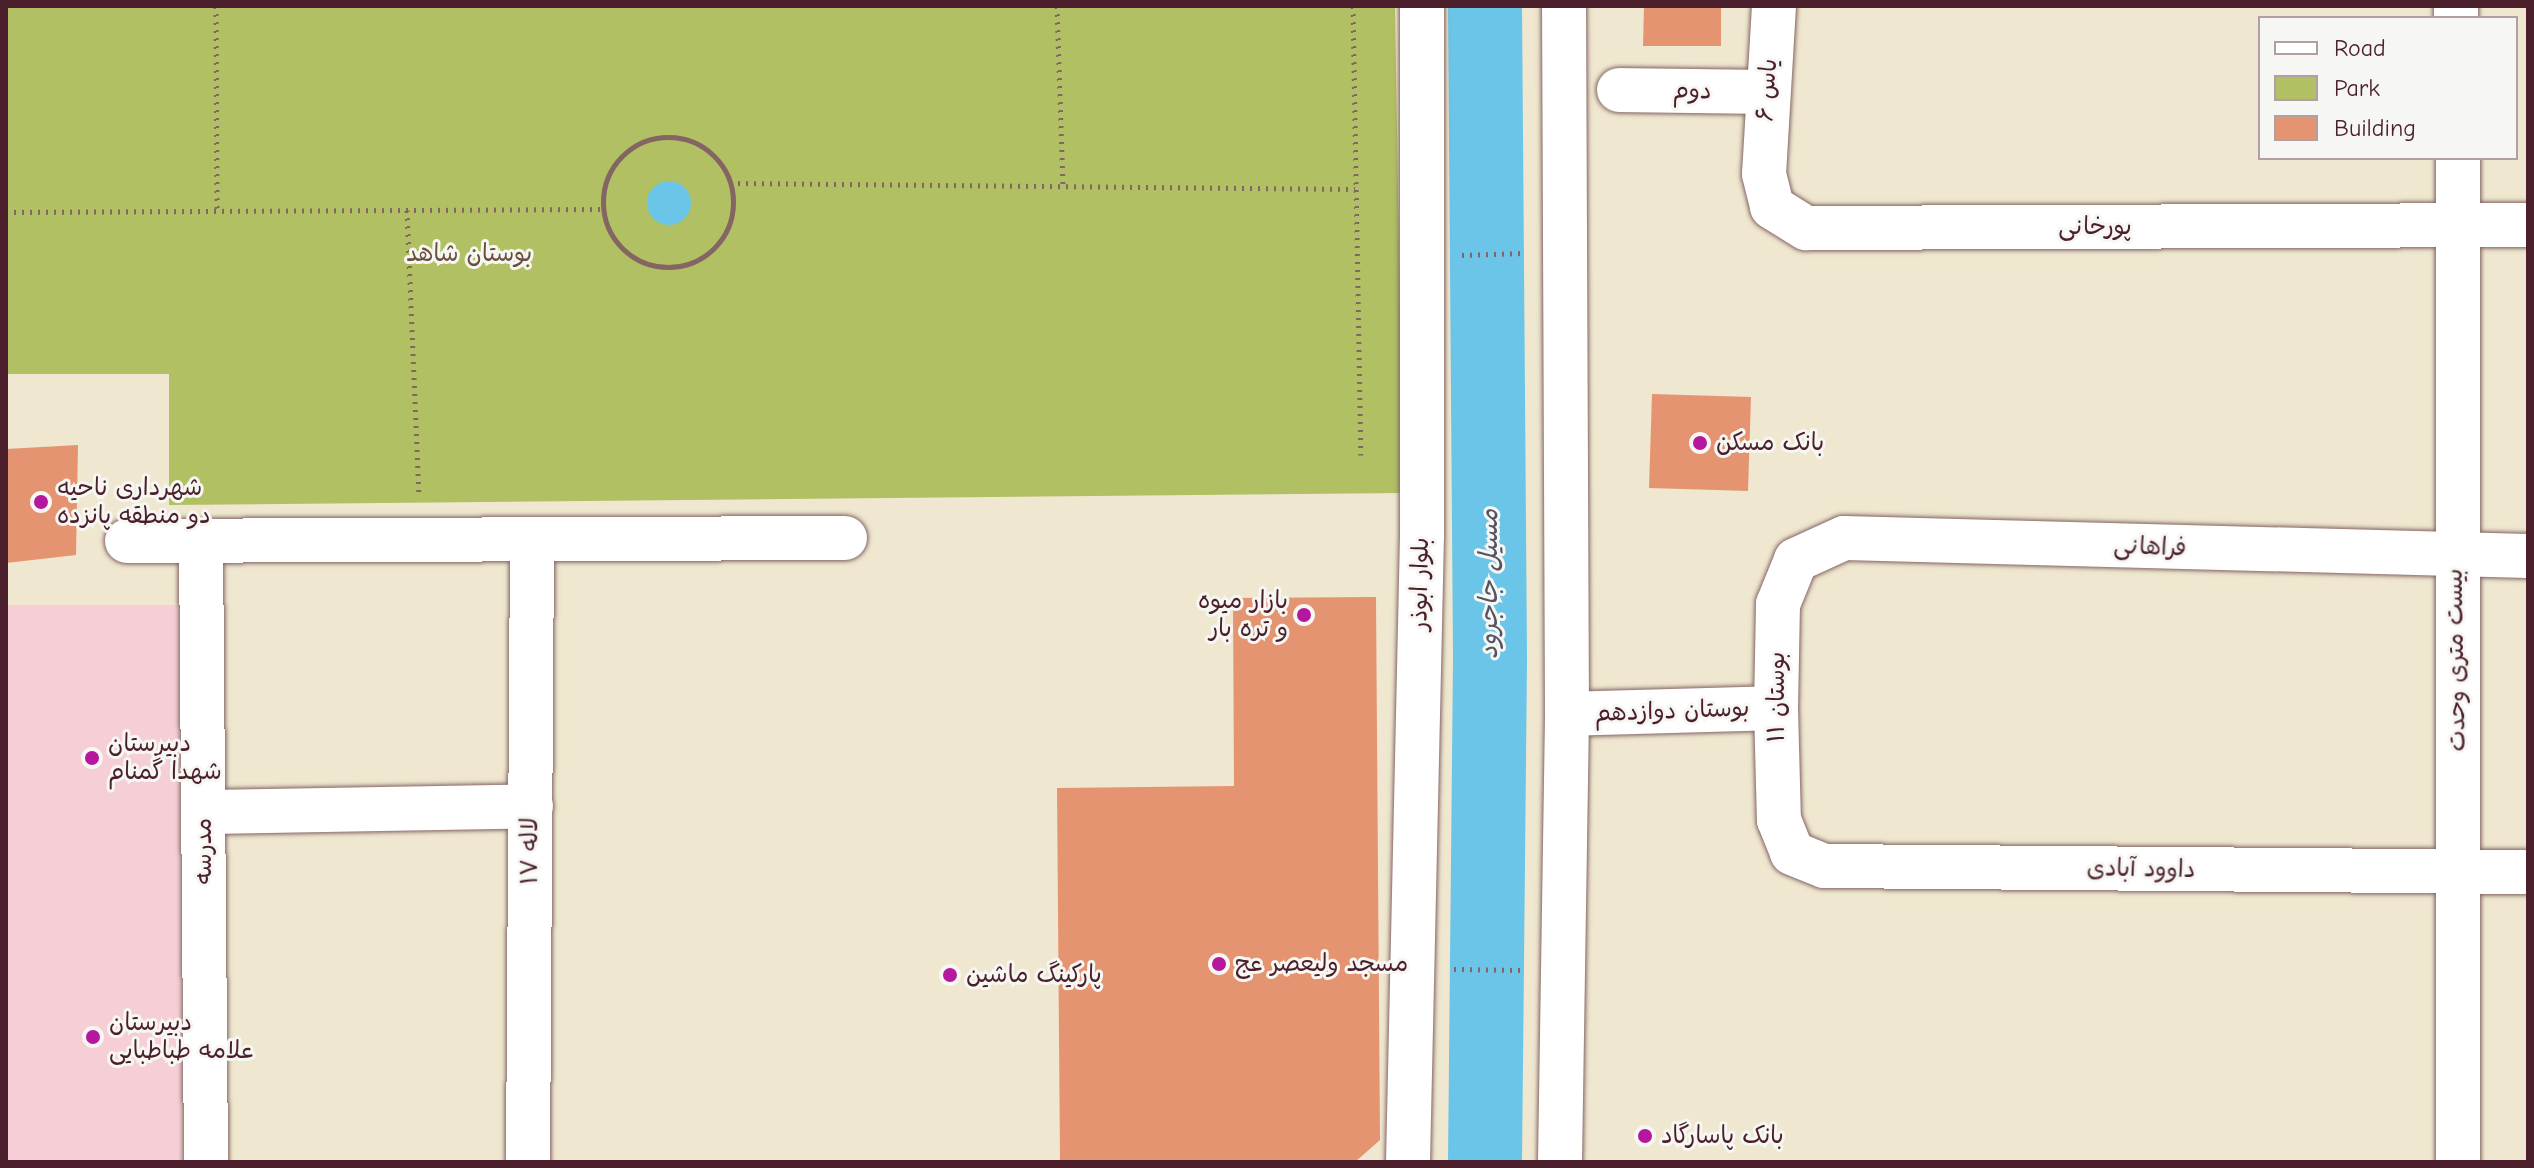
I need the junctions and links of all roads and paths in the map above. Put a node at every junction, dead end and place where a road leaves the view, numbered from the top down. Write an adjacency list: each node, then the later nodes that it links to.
1 (216, 6): 16 (path)
2 (1057, 6): 12 (path)
3 (1353, 6): 13 (path)
4 (1422, 6): 42 (street, بلوار ابوذر)
5 (1564, 6): 32 (street)
6 (1774, 6): 8 (street, یاس ۶)
7 (1619, 90): 8 (street, دوم)
8 (1765, 92): 10 (street, یاس ۶)
9 (2458, 160): 19 (street, بیست متری وحدت)
10 (1764, 174): 19 (street, پورخانی)
11 (730, 183): 12 (path); 14 (path); 14 (path)
12 (1063, 186): 13 (path)
13 (1355, 189): 22 (path)
14 (603, 209): 15 (path)
15 (407, 210): 16 (path); 23 (path)
16 (217, 211): 17 (path)
17 (6, 212)
18 (2528, 225): 19 (street, پورخانی)
19 (2458, 226): 29 (street, بیست متری وحدت)
20 (1529, 252): 21 (path)
21 (1456, 255)
22 (1361, 455)
23 (419, 503)
24 (845, 538): 26 (street)
25 (1844, 538): 29 (street, فراهانی); 31 (street, بوستان ۱۱)
26 (532, 540): 28 (street); 33 (street, لاله ۱۷)
27 (127, 541): 28 (street)
28 (201, 541): 34 (street, مدرسه)
29 (2455, 556): 30 (street, فراهانی); 36 (street, بیست متری وحدت)
30 (2528, 556)
31 (1776, 708): 32 (street, بوستان دوازدهم); 35 (street, بوستان ۱۱)
32 (1567, 714): 43 (street)
33 (531, 806): 34 (street); 41 (street, لاله ۱۷)
34 (203, 812): 40 (street, مدرسه)
35 (1824, 866): 36 (street, داوود آبادی)
36 (2458, 872): 37 (street, داوود آبادی); 44 (street, بیست متری وحدت)
37 (2528, 872)
38 (1455, 969): 39 (path)
39 (1514, 971)
40 (206, 1162)
41 (528, 1162)
42 (1408, 1162)
43 (1560, 1162)
44 (2458, 1162)

